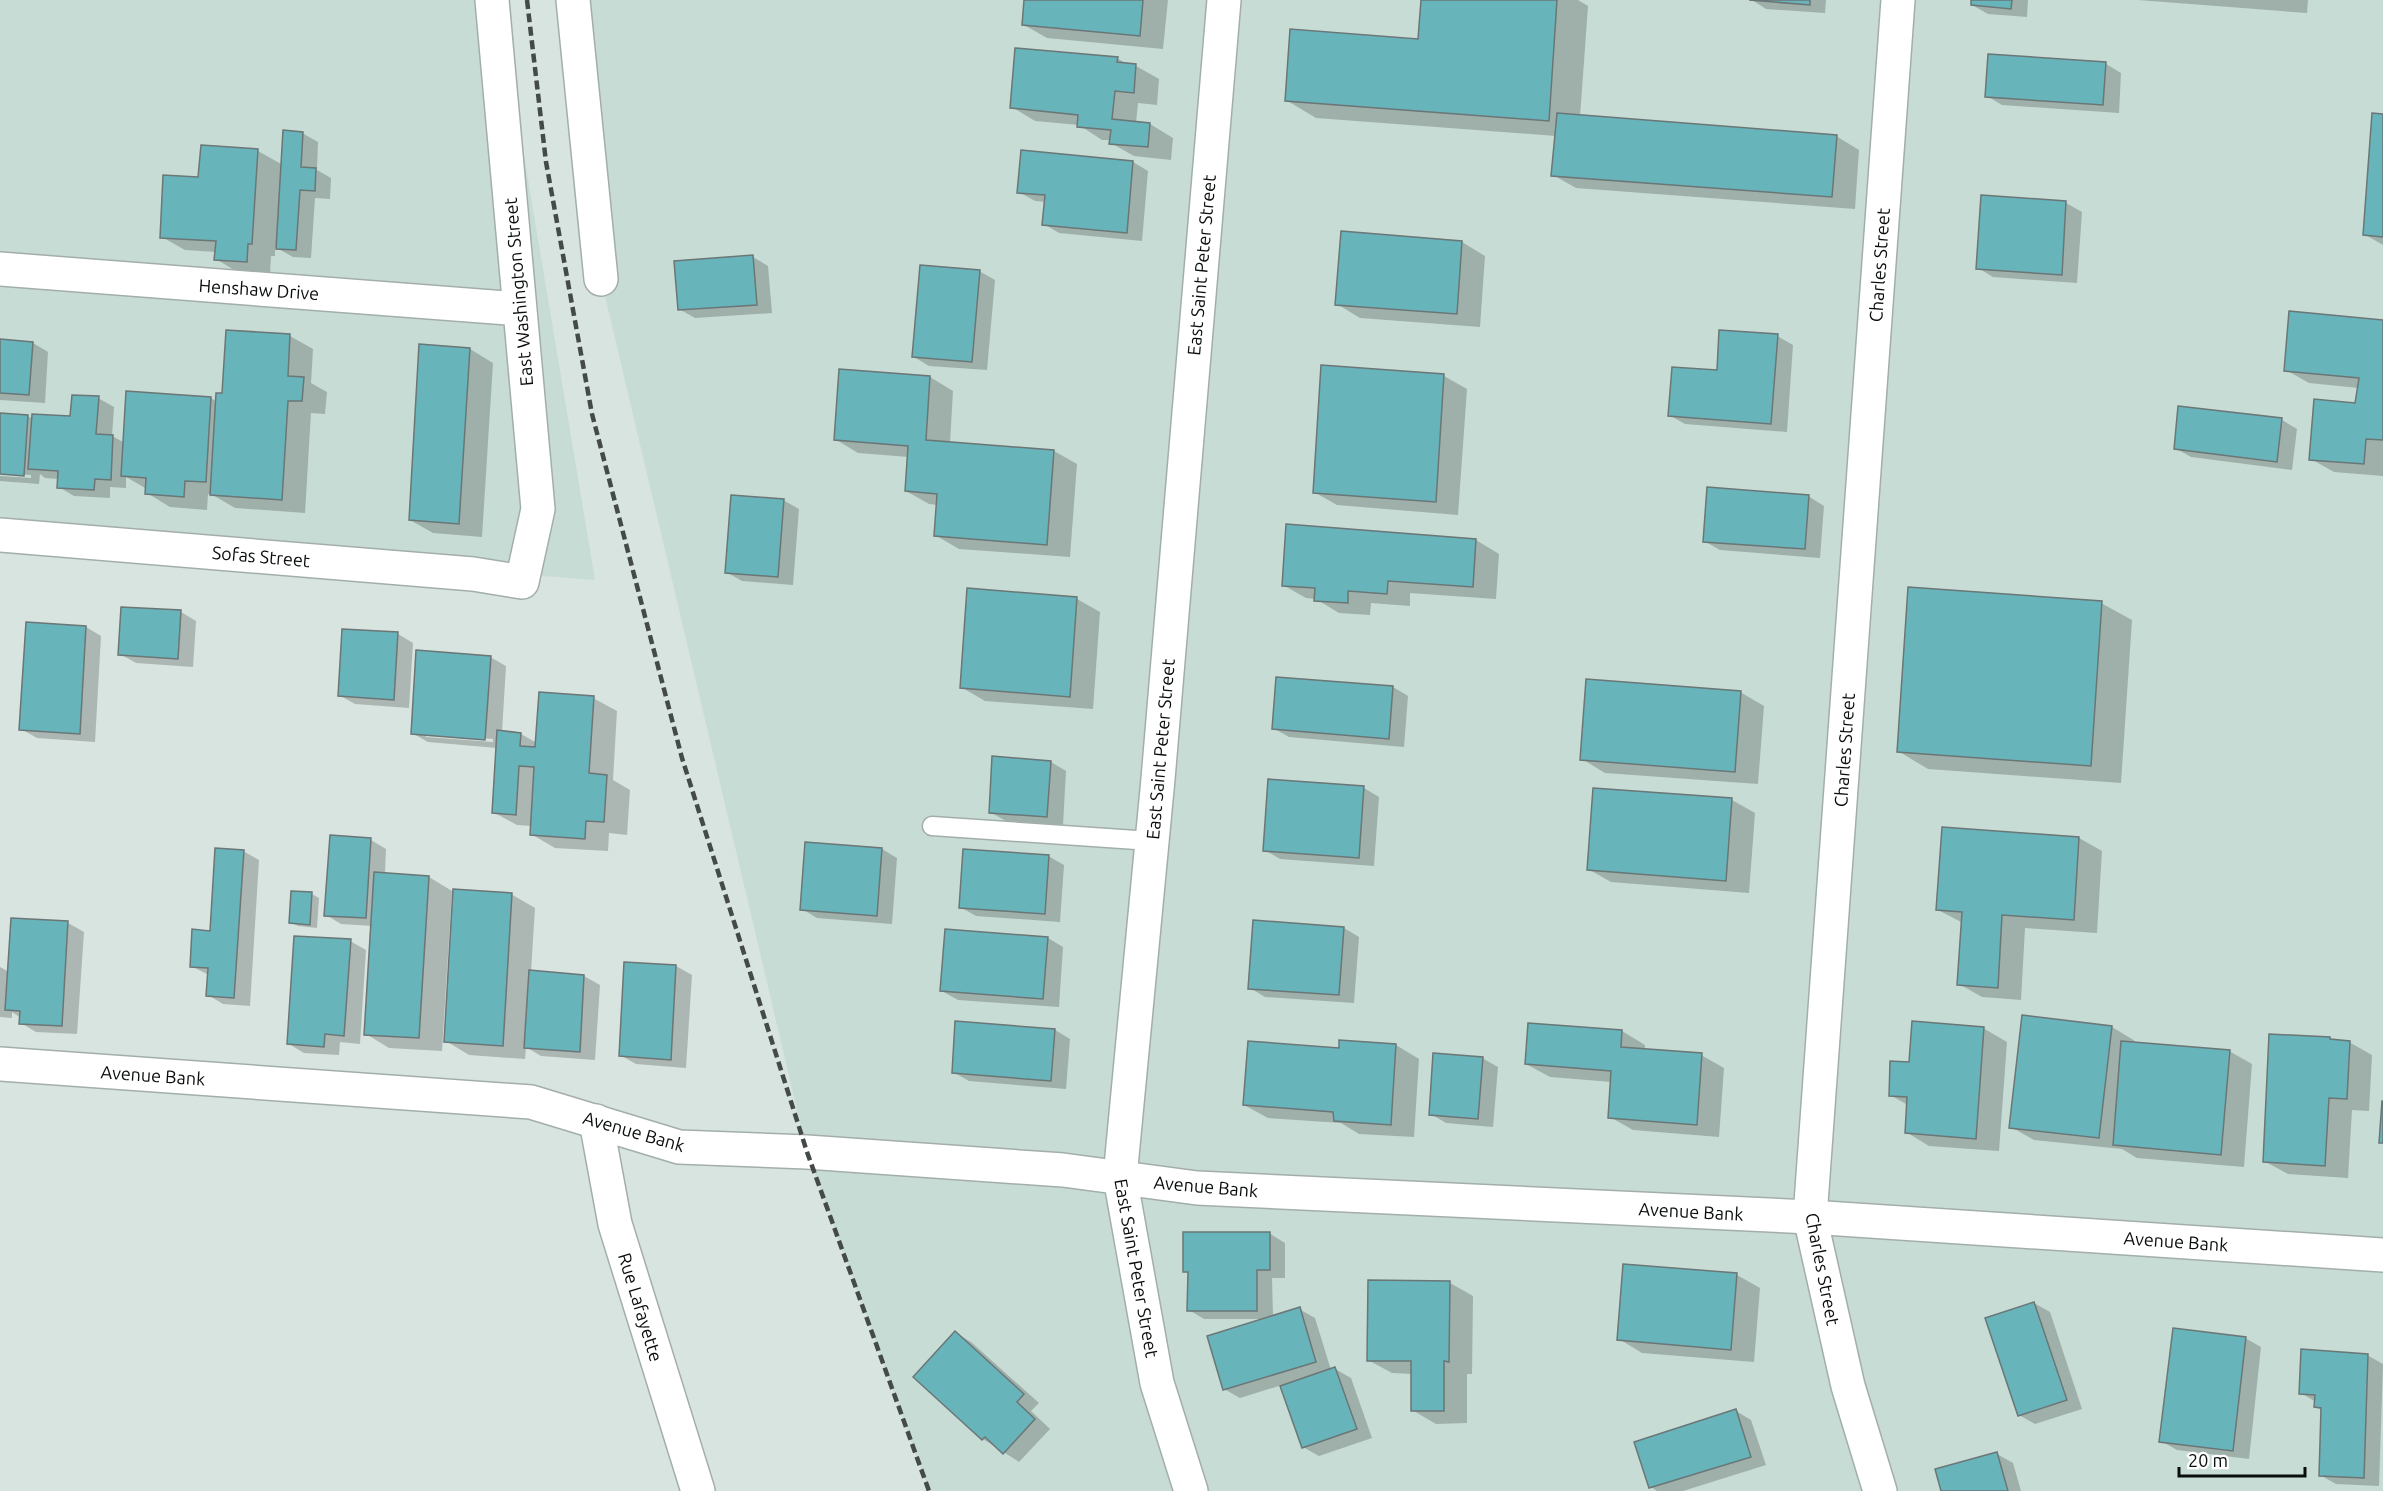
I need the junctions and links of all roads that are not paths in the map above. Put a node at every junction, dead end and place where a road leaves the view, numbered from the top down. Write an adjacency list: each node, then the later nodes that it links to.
1 (492, 0): 7 (street, East Washington Street)
2 (573, 0): 6 (street)
3 (1224, 0): 11 (street, East Saint Peter Street)
4 (1898, 0): 15 (street, Charles Street)
5 (0, 269): 7 (street, Henshaw Drive)
6 (601, 279)
7 (519, 309): 9 (street, East Washington Street)
8 (0, 535): 9 (street, Sofas Street)
9 (522, 582)
10 (933, 826): 11 (lane)
11 (1151, 841): 14 (street, East Saint Peter Street)
12 (0, 1064): 13 (street, Avenue Bank)
13 (596, 1121): 14 (street, Avenue Bank); 17 (street, Rue Lafayette)
14 (1120, 1177): 15 (street, Avenue Bank); 18 (street, East Saint Peter Street)
15 (1810, 1217): 16 (street, Avenue Bank); 19 (street, Charles Street)
16 (2383, 1255)
17 (698, 1491)
18 (1191, 1491)
19 (1880, 1491)

